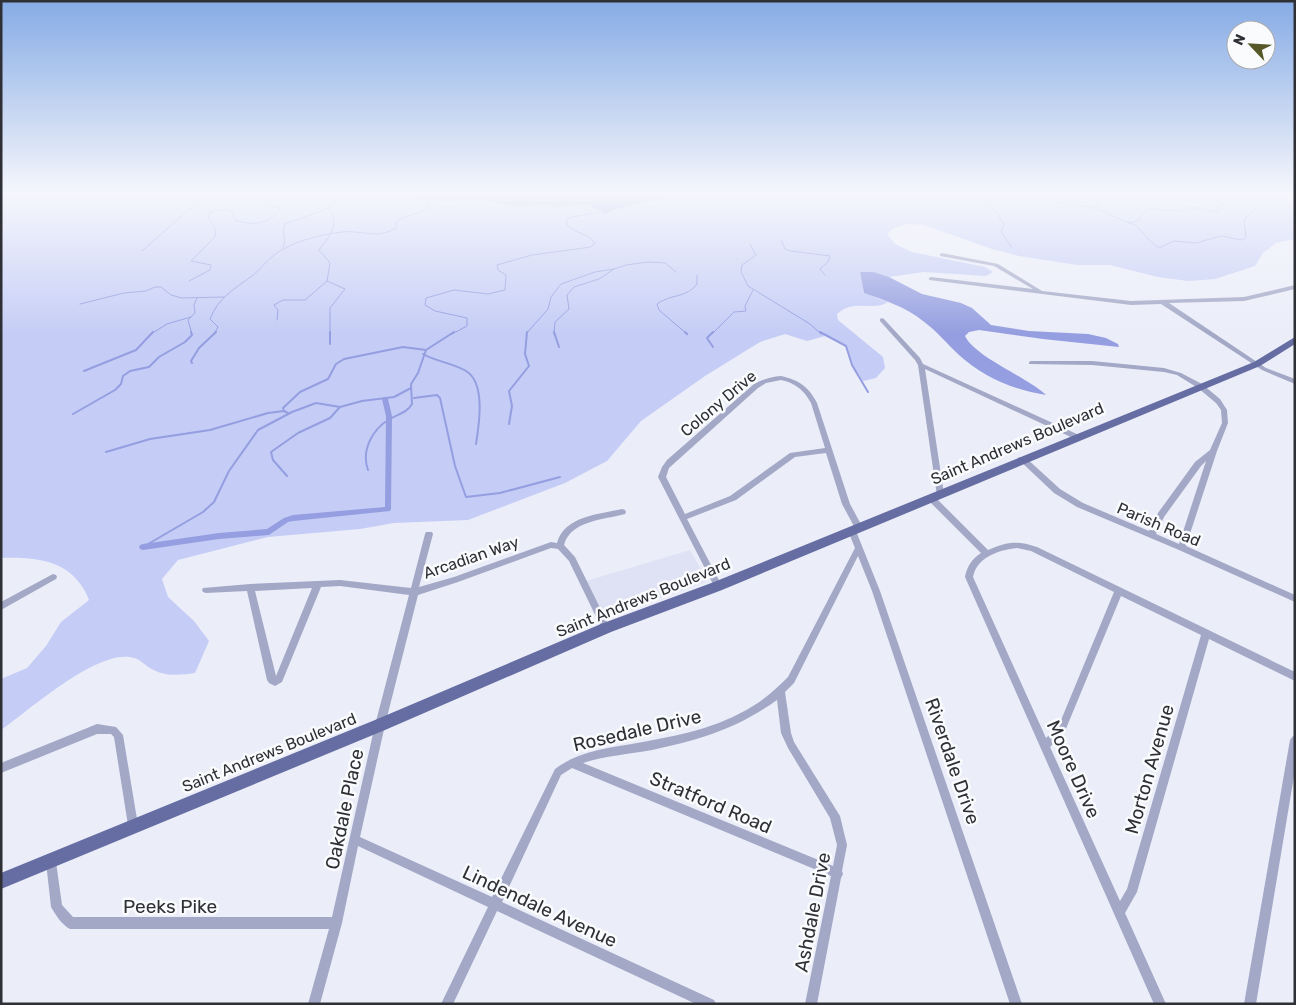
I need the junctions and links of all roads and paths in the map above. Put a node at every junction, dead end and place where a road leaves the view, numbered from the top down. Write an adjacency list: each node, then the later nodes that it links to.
1 (942, 255): 4 (street)
2 (931, 279): 4 (street)
3 (1295, 287): 5 (street)
4 (1042, 292): 5 (street)
5 (1161, 301): 9 (street)
6 (882, 320): 10 (street)
7 (1295, 340): 9 (main road, Saint Andrews Boulevard)
8 (1032, 363): 12 (street)
9 (1257, 364): 11 (street); 12 (main road, Saint Andrews Boulevard)
10 (921, 365): 13 (street); 17 (street)
11 (1295, 382)
12 (1200, 386): 13 (main road, Saint Andrews Boulevard); 15 (street)
13 (1076, 437): 16 (main road, Saint Andrews Boulevard)
14 (829, 450): 19 (street); 19 (street, Colony Drive); 20 (street, Colony Drive)
15 (1213, 452): 22 (street); 24 (street)
16 (1022, 459): 17 (main road, Saint Andrews Boulevard); 22 (street, Parish Road)
17 (935, 496): 20 (main road, Saint Andrews Boulevard); 26 (street)
18 (622, 512): 23 (street)
19 (682, 518): 29 (street, Colony Drive)
20 (855, 530): 25 (street, Riverdale Drive); 29 (main road, Saint Andrews Boulevard)
21 (429, 534): 33 (street, Oakdale Place)
22 (1151, 535): 24 (street, Parish Road)
23 (560, 546): 33 (street, Arcadian Way); 36 (street)
24 (1182, 548): 34 (street, Parish Road)
25 (858, 549): 39 (street, Rosedale Drive); 57 (street, Riverdale Drive)
26 (987, 554): 32 (street, Moore Drive); 42 (street, Moore Drive)
27 (53, 577): 35 (street)
28 (318, 584): 30 (street, Arcadian Way); 30 (street); 33 (street, Arcadian Way)
29 (718, 586): 36 (main road, Saint Andrews Boulevard)
30 (250, 587): 31 (street, Arcadian Way)
31 (206, 590)
32 (1119, 590): 37 (street, Moore Drive); 42 (street)
33 (415, 592): 40 (street, Oakdale Place)
34 (1295, 600)
35 (1, 606)
36 (606, 628): 40 (main road, Saint Andrews Boulevard)
37 (1206, 633): 38 (street, Moore Drive); 51 (street, Morton Avenue)
38 (1295, 677)
39 (780, 692): 43 (street, Rosedale Drive); 48 (street, Ashdale Drive)
40 (380, 725): 45 (main road, Saint Andrews Boulevard); 46 (street, Oakdale Place)
41 (1295, 740): 59 (street)
42 (1044, 746): 51 (street, Moore Drive)
43 (571, 763): 48 (street, Stratford Road); 50 (street, Rosedale Drive)
44 (1, 768): 45 (street)
45 (133, 826): 47 (main road, Saint Andrews Boulevard)
46 (356, 840): 50 (street, Lindendale Avenue); 52 (street, Oakdale Place)
47 (51, 862): 49 (main road, Saint Andrews Boulevard); 52 (street, Peeks Pike)
48 (838, 874): 56 (street, Ashdale Drive)
49 (1, 881)
50 (493, 904): 54 (street, Rosedale Drive); 55 (street, Lindendale Avenue)
51 (1119, 912): 58 (street, Moore Drive)
52 (336, 923): 53 (street, Oakdale Place)
53 (314, 1004)
54 (447, 1004)
55 (710, 1004)
56 (811, 1004)
57 (1016, 1004)
58 (1160, 1004)
59 (1250, 1004)

